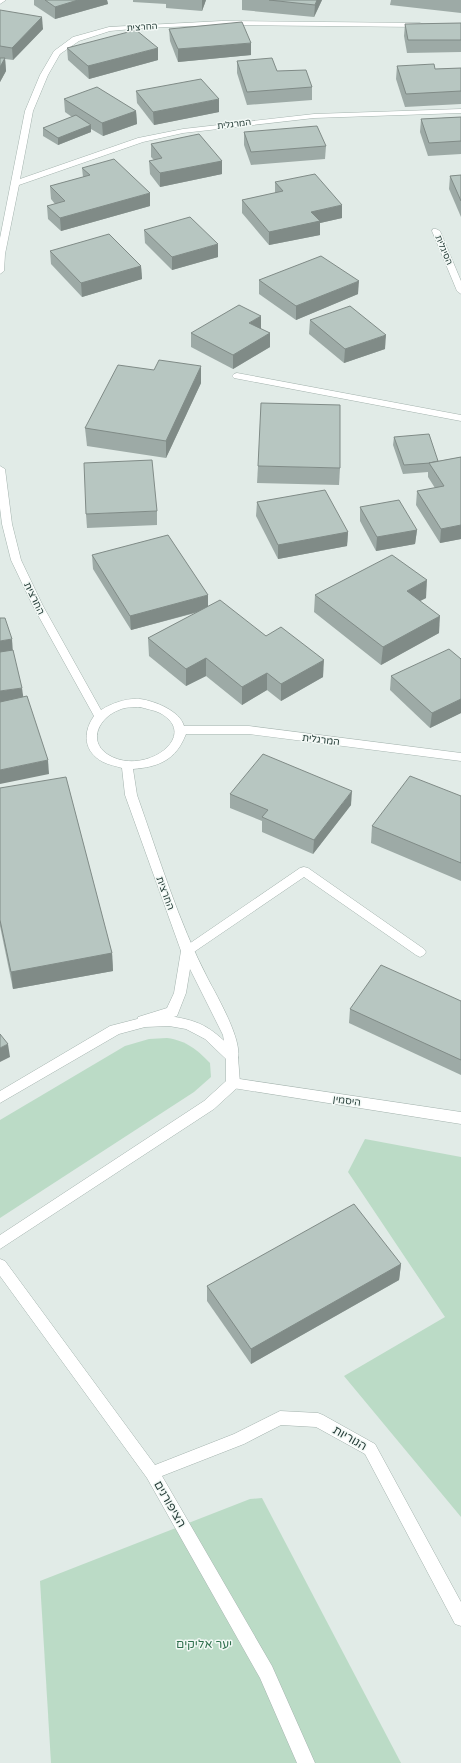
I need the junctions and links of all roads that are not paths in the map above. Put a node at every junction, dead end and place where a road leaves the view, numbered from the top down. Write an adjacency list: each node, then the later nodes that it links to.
1 (3, 0): 2 (street)
2 (0, 2)
3 (430, 25): 5 (street, החרצית)
4 (461, 111): 5 (street, המרגלית)
5 (16, 183): 7 (street, החרצית)
6 (436, 231): 8 (street, הסיגלית)
7 (0, 271)
8 (461, 291)
9 (237, 376): 10 (street)
10 (461, 418)
11 (0, 470): 12 (street, החרצית)
12 (99, 716): 13 (street); 15 (street)
13 (181, 730): 14 (street, המרגלית); 15 (street)
14 (461, 757)
15 (127, 766): 16 (street, החרצית)
16 (186, 951): 17 (street); 18 (street, החרצית); 19 (street, החרצית)
17 (420, 952)
18 (115, 1030): 19 (street); 21 (street)
19 (232, 1057): 20 (street, החרצית)
20 (234, 1083): 22 (street, היסמין); 23 (street)
21 (0, 1098)
22 (461, 1118)
23 (0, 1243)
24 (0, 1265): 25 (street, הציפורנים)
25 (152, 1473): 26 (street, הנוריות); 27 (street, הציפורנים)
26 (461, 1618)
27 (306, 1763)

